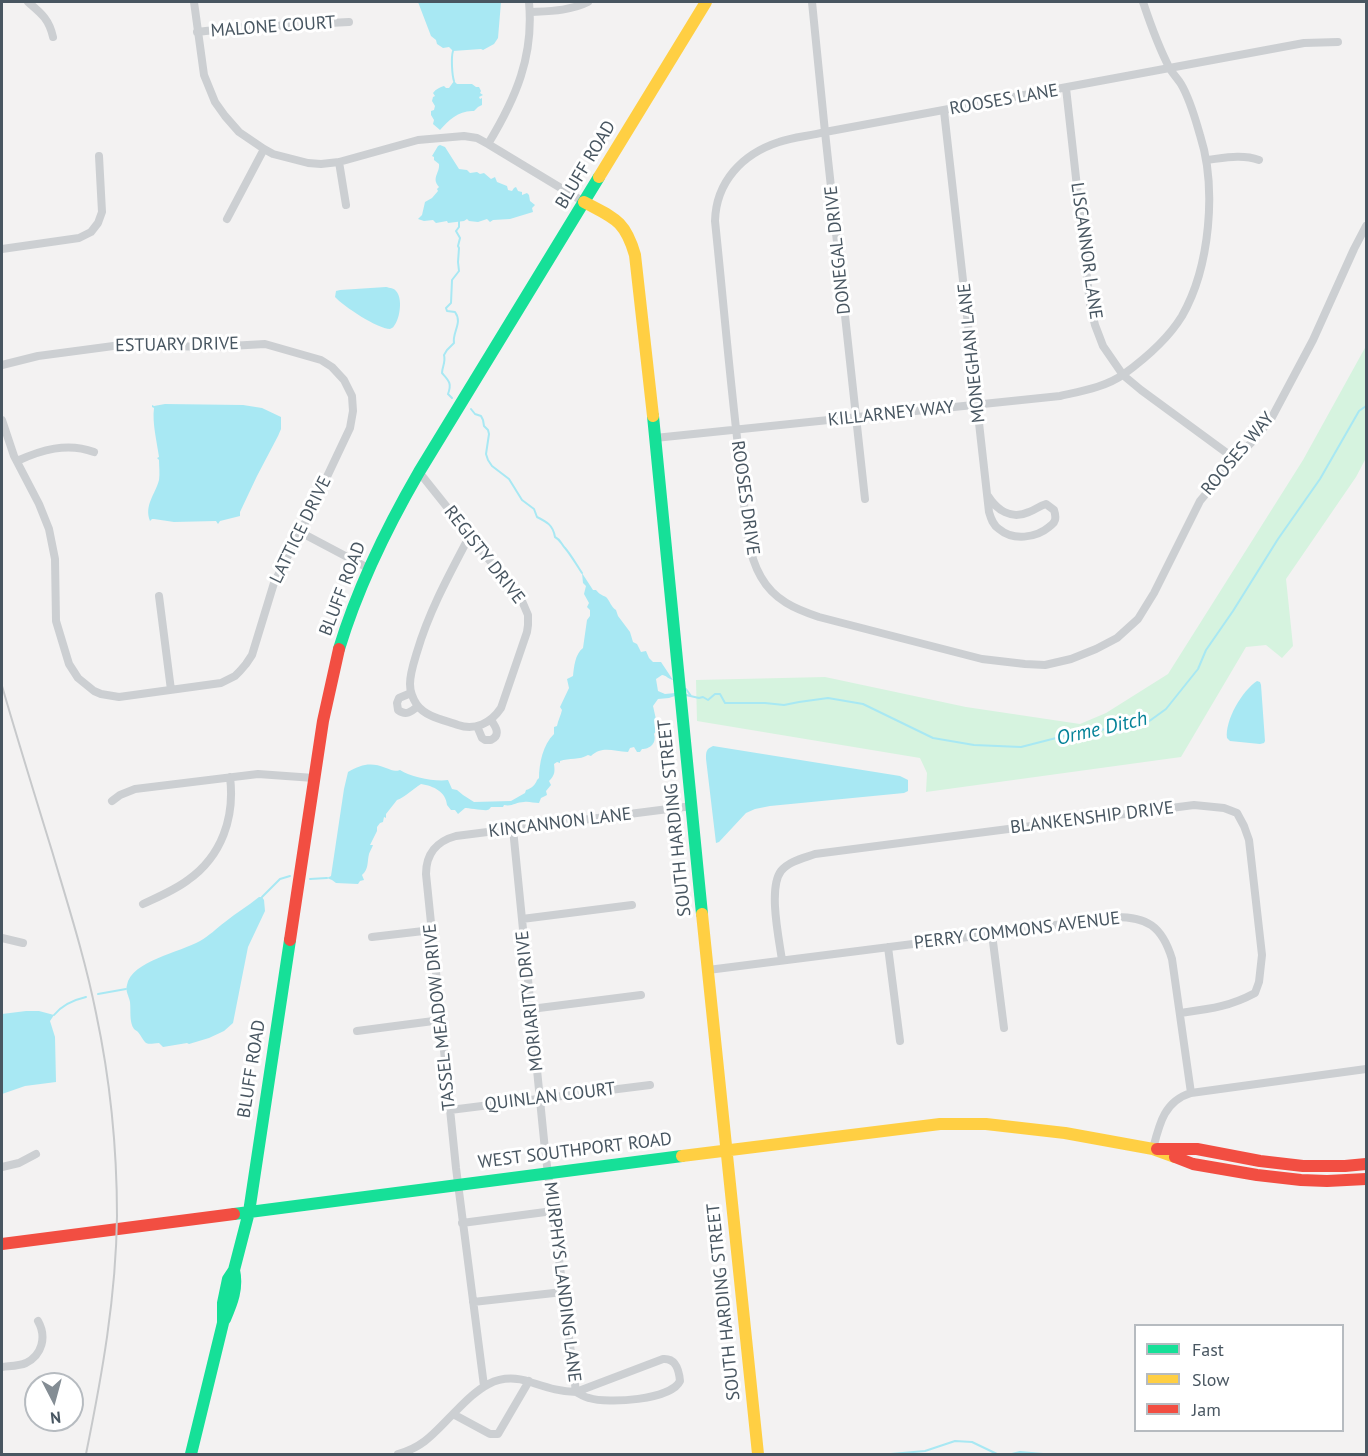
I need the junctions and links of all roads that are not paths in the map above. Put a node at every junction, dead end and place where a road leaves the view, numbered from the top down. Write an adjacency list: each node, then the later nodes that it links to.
1 (28, 2): 11 (street)
2 (194, 2): 10 (street)
3 (529, 2): 8 (street)
4 (588, 2): 8 (street)
5 (706, 2): 23 (main road, BLUFF ROAD)
6 (812, 2): 16 (street, DONEGAL DRIVE)
7 (1143, 2): 13 (street, KILLARNEY WAY)
8 (530, 12): 17 (street)
9 (349, 22): 10 (street, MALONE COURT)
10 (197, 32): 18 (street)
11 (53, 37)
12 (1338, 42): 13 (street, ROOSES LANE)
13 (1170, 68): 14 (street, ROOSES LANE); 20 (street, KILLARNEY WAY)
14 (1066, 88): 15 (street, ROOSES LANE); 30 (street, LISCANNOR LANE)
15 (944, 111): 16 (street, ROOSES LANE); 32 (street, MONEGHAN LANE)
16 (825, 132): 26 (street, ROOSES LANE); 33 (street, DONEGAL DRIVE)
17 (488, 144): 22 (street); 23 (street)
18 (264, 149): 22 (street); 25 (street)
19 (99, 156): 28 (street)
20 (1206, 160): 21 (street); 30 (street, KILLARNEY WAY)
21 (1259, 160)
22 (339, 162): 24 (street)
23 (584, 202): 36 (main road, SOUTH HARDING STREET); 40 (main road, BLUFF ROAD)
24 (346, 205)
25 (227, 219)
26 (715, 221): 35 (street, ROOSES DRIVE)
27 (1366, 226): 38 (street, ROOSES WAY)
28 (2, 249)
29 (2, 365): 31 (street, ESTUARY DRIVE)
30 (1123, 375): 32 (street, KILLARNEY WAY); 38 (street, LISCANNOR LANE)
31 (344, 380): 43 (street, LATTICE DRIVE)
32 (978, 405): 33 (street, KILLARNEY WAY); 41 (street, MONEGHAN LANE)
33 (857, 418): 35 (street, KILLARNEY WAY); 42 (street, DONEGAL DRIVE)
34 (2, 420): 39 (street)
35 (735, 430): 36 (street, KILLARNEY WAY); 47 (street, ROOSES DRIVE)
36 (655, 438): 56 (main road, SOUTH HARDING STREET)
37 (94, 452): 39 (street)
38 (1235, 459): 47 (street, ROOSES WAY)
39 (17, 461): 48 (street)
40 (419, 472): 44 (street, REGISTY DRIVE); 45 (main road, BLUFF ROAD)
41 (988, 496): 41 (street, MONEGHAN LANE)
42 (865, 499)
43 (300, 532): 45 (street); 48 (street, LATTICE DRIVE)
44 (470, 535): 49 (street); 51 (street, REGISTY DRIVE)
45 (369, 568): 54 (main road, BLUFF ROAD)
46 (159, 596): 48 (street)
47 (1045, 665)
48 (171, 690)
49 (411, 693): 50 (street); 50 (street)
50 (418, 706): 52 (street)
51 (490, 720): 52 (street); 52 (street)
52 (477, 726)
53 (230, 777): 54 (street); 55 (street); 59 (street)
54 (314, 778): 90 (main road, BLUFF ROAD)
55 (112, 801)
56 (692, 806): 57 (street, KINCANNON LANE); 69 (main road, SOUTH HARDING STREET)
57 (513, 829): 58 (street, KINCANNON LANE); 61 (street, MORIARITY DRIVE)
58 (432, 851): 62 (street, TASSEL MEADOW DRIVE)
59 (143, 904)
60 (632, 905): 61 (street)
61 (522, 919): 71 (street, MORIARITY DRIVE)
62 (432, 930): 65 (street); 73 (street, TASSEL MEADOW DRIVE)
63 (992, 934): 67 (street, PERRY COMMONS AVENUE); 72 (street, PERRY COMMONS AVENUE); 74 (street)
64 (2, 938): 66 (street)
65 (372, 938)
66 (23, 943)
67 (888, 947): 68 (street, PERRY COMMONS AVENUE); 76 (street)
68 (782, 960): 69 (street, PERRY COMMONS AVENUE); 72 (street, BLANKENSHIP DRIVE)
69 (708, 970): 83 (main road, SOUTH HARDING STREET)
70 (641, 995): 71 (street)
71 (531, 1009): 80 (street, MORIARITY DRIVE)
72 (1180, 1013): 79 (street, PERRY COMMONS AVENUE)
73 (441, 1020): 75 (street); 81 (street, TASSEL MEADOW DRIVE)
74 (1004, 1028)
75 (357, 1031)
76 (900, 1041)
77 (1366, 1070): 79 (street)
78 (650, 1084): 80 (street, QUINLAN COURT)
79 (1191, 1093): 82 (street)
80 (540, 1099): 81 (street, QUINLAN COURT); 87 (street, MORIARITY DRIVE)
81 (450, 1110): 89 (street, TASSEL MEADOW DRIVE)
82 (1153, 1149): 83 (main road, WEST SOUTHPORT ROAD); 85 (main road, WEST SOUTHPORT ROAD); 88 (main road, WEST SOUTHPORT ROAD)
83 (726, 1150): 87 (main road, WEST SOUTHPORT ROAD); 104 (main road, SOUTH HARDING STREET)
84 (36, 1154): 86 (street)
85 (1366, 1164)
86 (2, 1167)
87 (548, 1173): 89 (main road, WEST SOUTHPORT ROAD); 91 (street, MURPHYS LANDING LANE)
88 (1366, 1179)
89 (458, 1185): 90 (main road, WEST SOUTHPORT ROAD); 92 (street, TASSEL MEADOW DRIVE)
90 (249, 1212): 93 (main road, WEST SOUTHPORT ROAD); 102 (main road, BLUFF ROAD)
91 (553, 1212): 92 (street); 94 (street, MURPHYS LANDING LANE)
92 (462, 1223): 95 (street, TASSEL MEADOW DRIVE)
93 (2, 1244)
94 (563, 1292): 95 (street); 100 (street, MURPHYS LANDING LANE)
95 (473, 1302): 99 (street, TASSEL MEADOW DRIVE)
96 (38, 1321): 97 (street)
97 (2, 1367)
98 (529, 1381): 99 (street); 100 (street); 101 (street)
99 (484, 1386): 101 (street)
100 (576, 1392): 100 (street)
101 (453, 1414): 103 (street)
102 (191, 1455)
103 (398, 1455)
104 (758, 1455)

